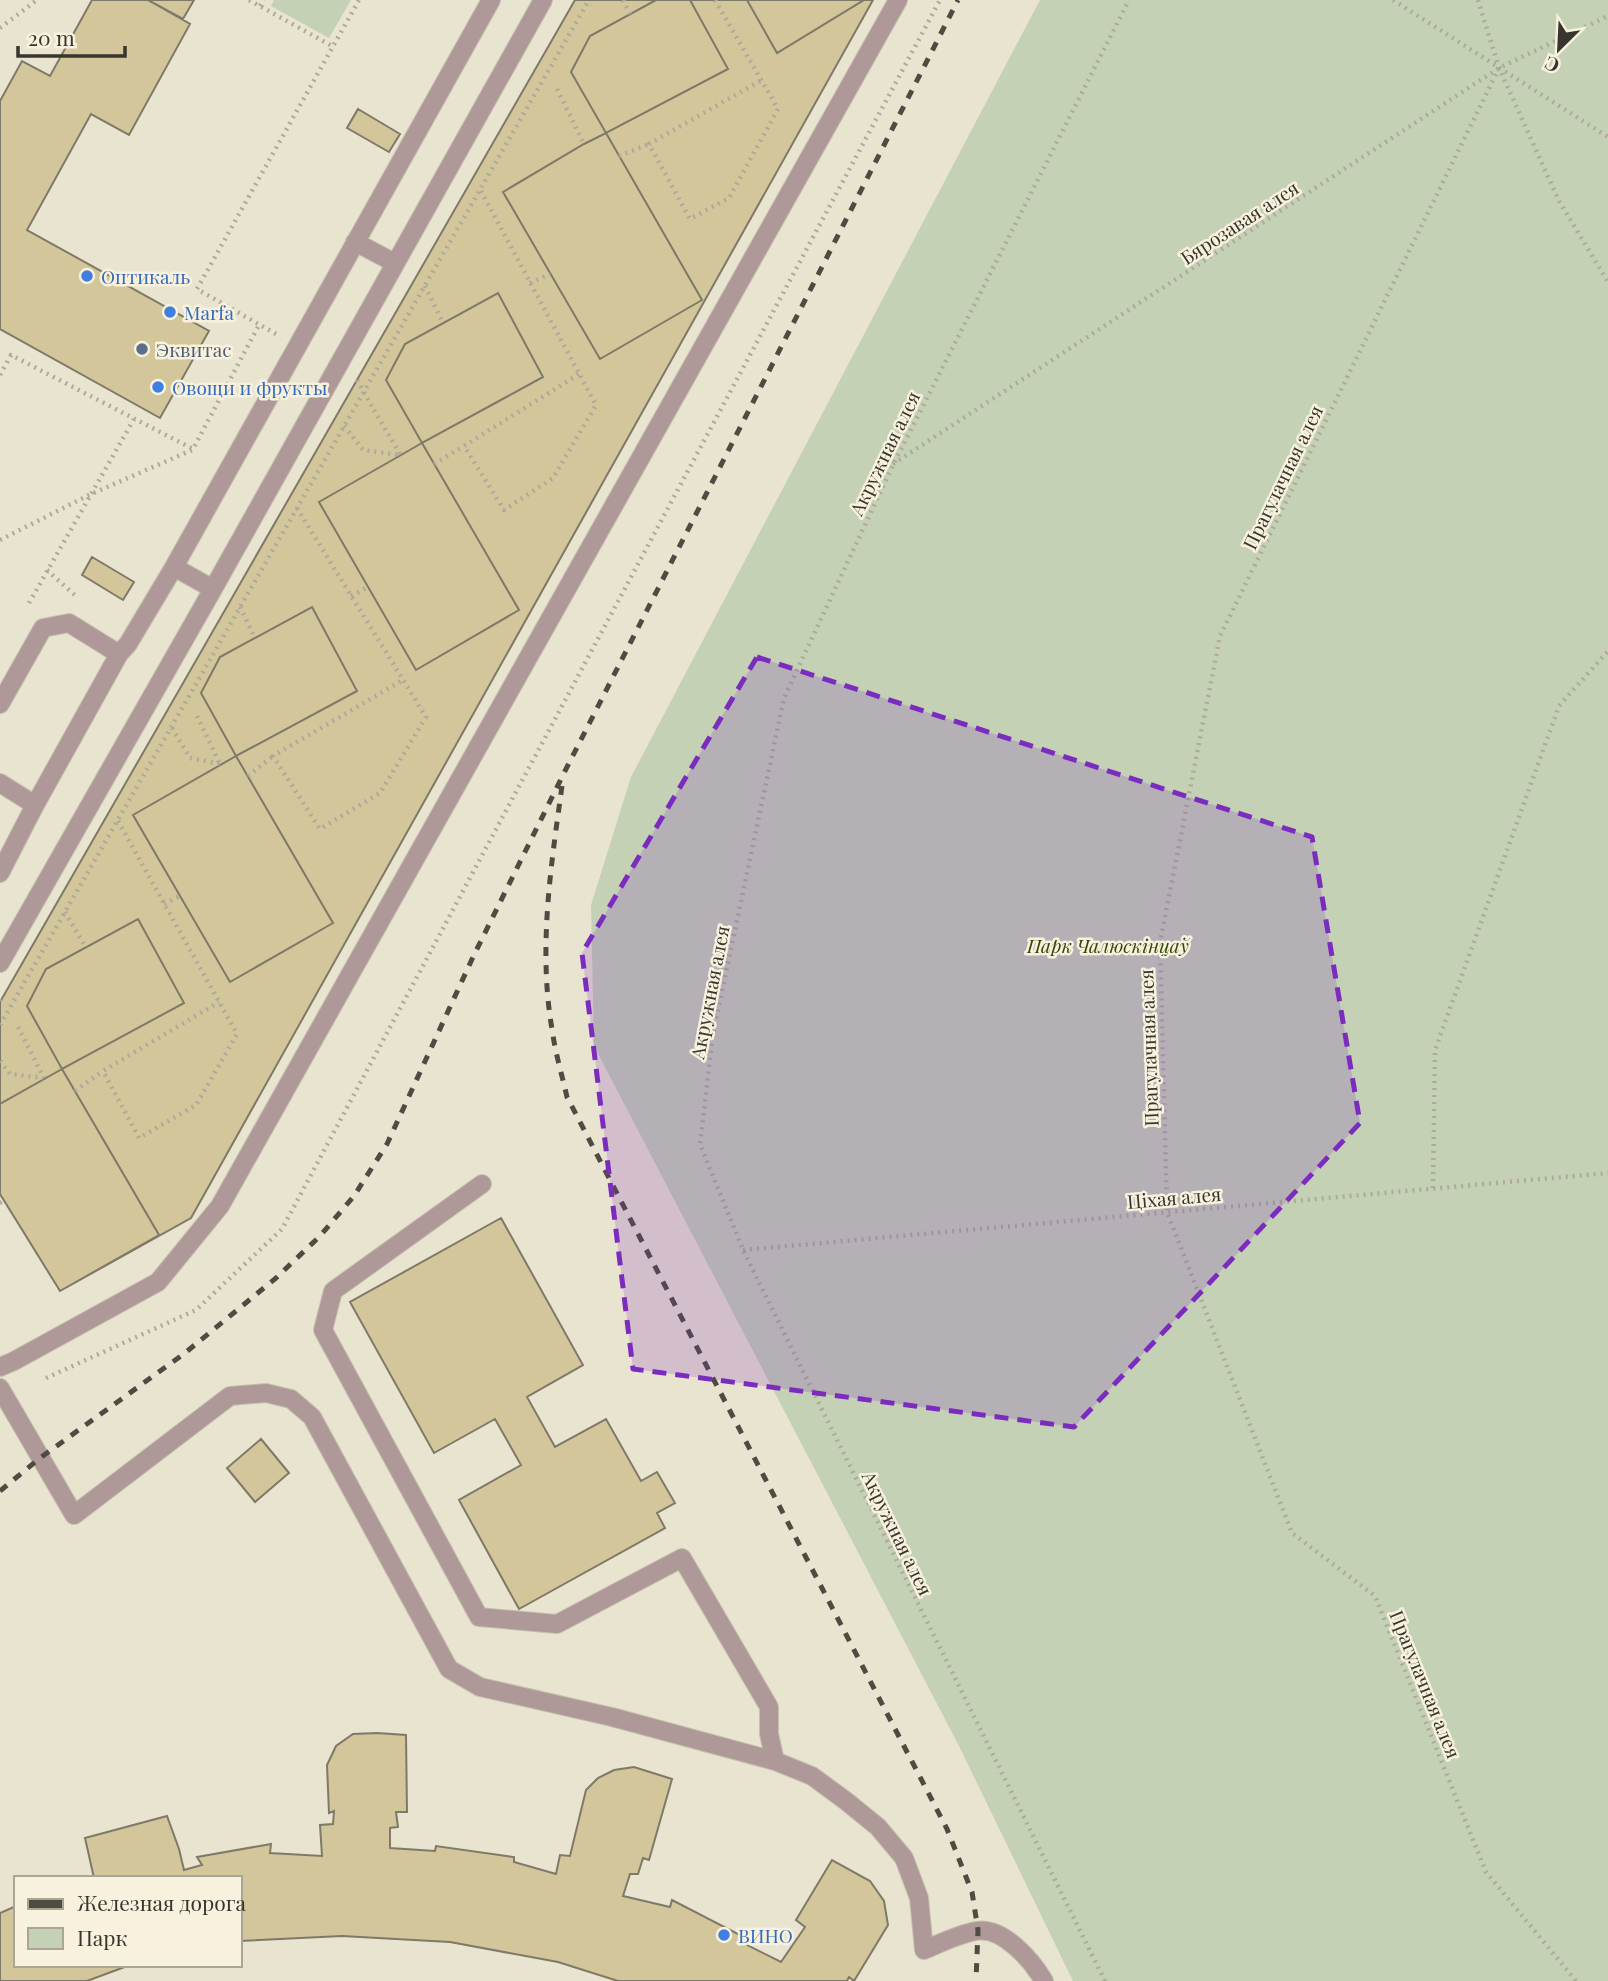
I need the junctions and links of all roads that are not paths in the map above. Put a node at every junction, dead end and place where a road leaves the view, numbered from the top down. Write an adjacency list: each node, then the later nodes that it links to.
1 (491, 0): 4 (lane)
2 (543, 0): 5 (lane)
3 (898, 0): 15 (lane)
4 (355, 242): 5 (lane); 6 (lane)
5 (396, 263): 7 (lane)
6 (174, 567): 7 (lane); 8 (lane)
7 (213, 589): 13 (lane)
8 (119, 654): 9 (lane); 11 (lane)
9 (0, 704)
10 (0, 783): 11 (lane)
11 (35, 805): 12 (lane)
12 (0, 873)
13 (0, 963)
14 (482, 1184): 17 (lane)
15 (7, 1364)
16 (0, 1388): 17 (lane)
17 (775, 1760): 18 (lane)
18 (1044, 1981)

